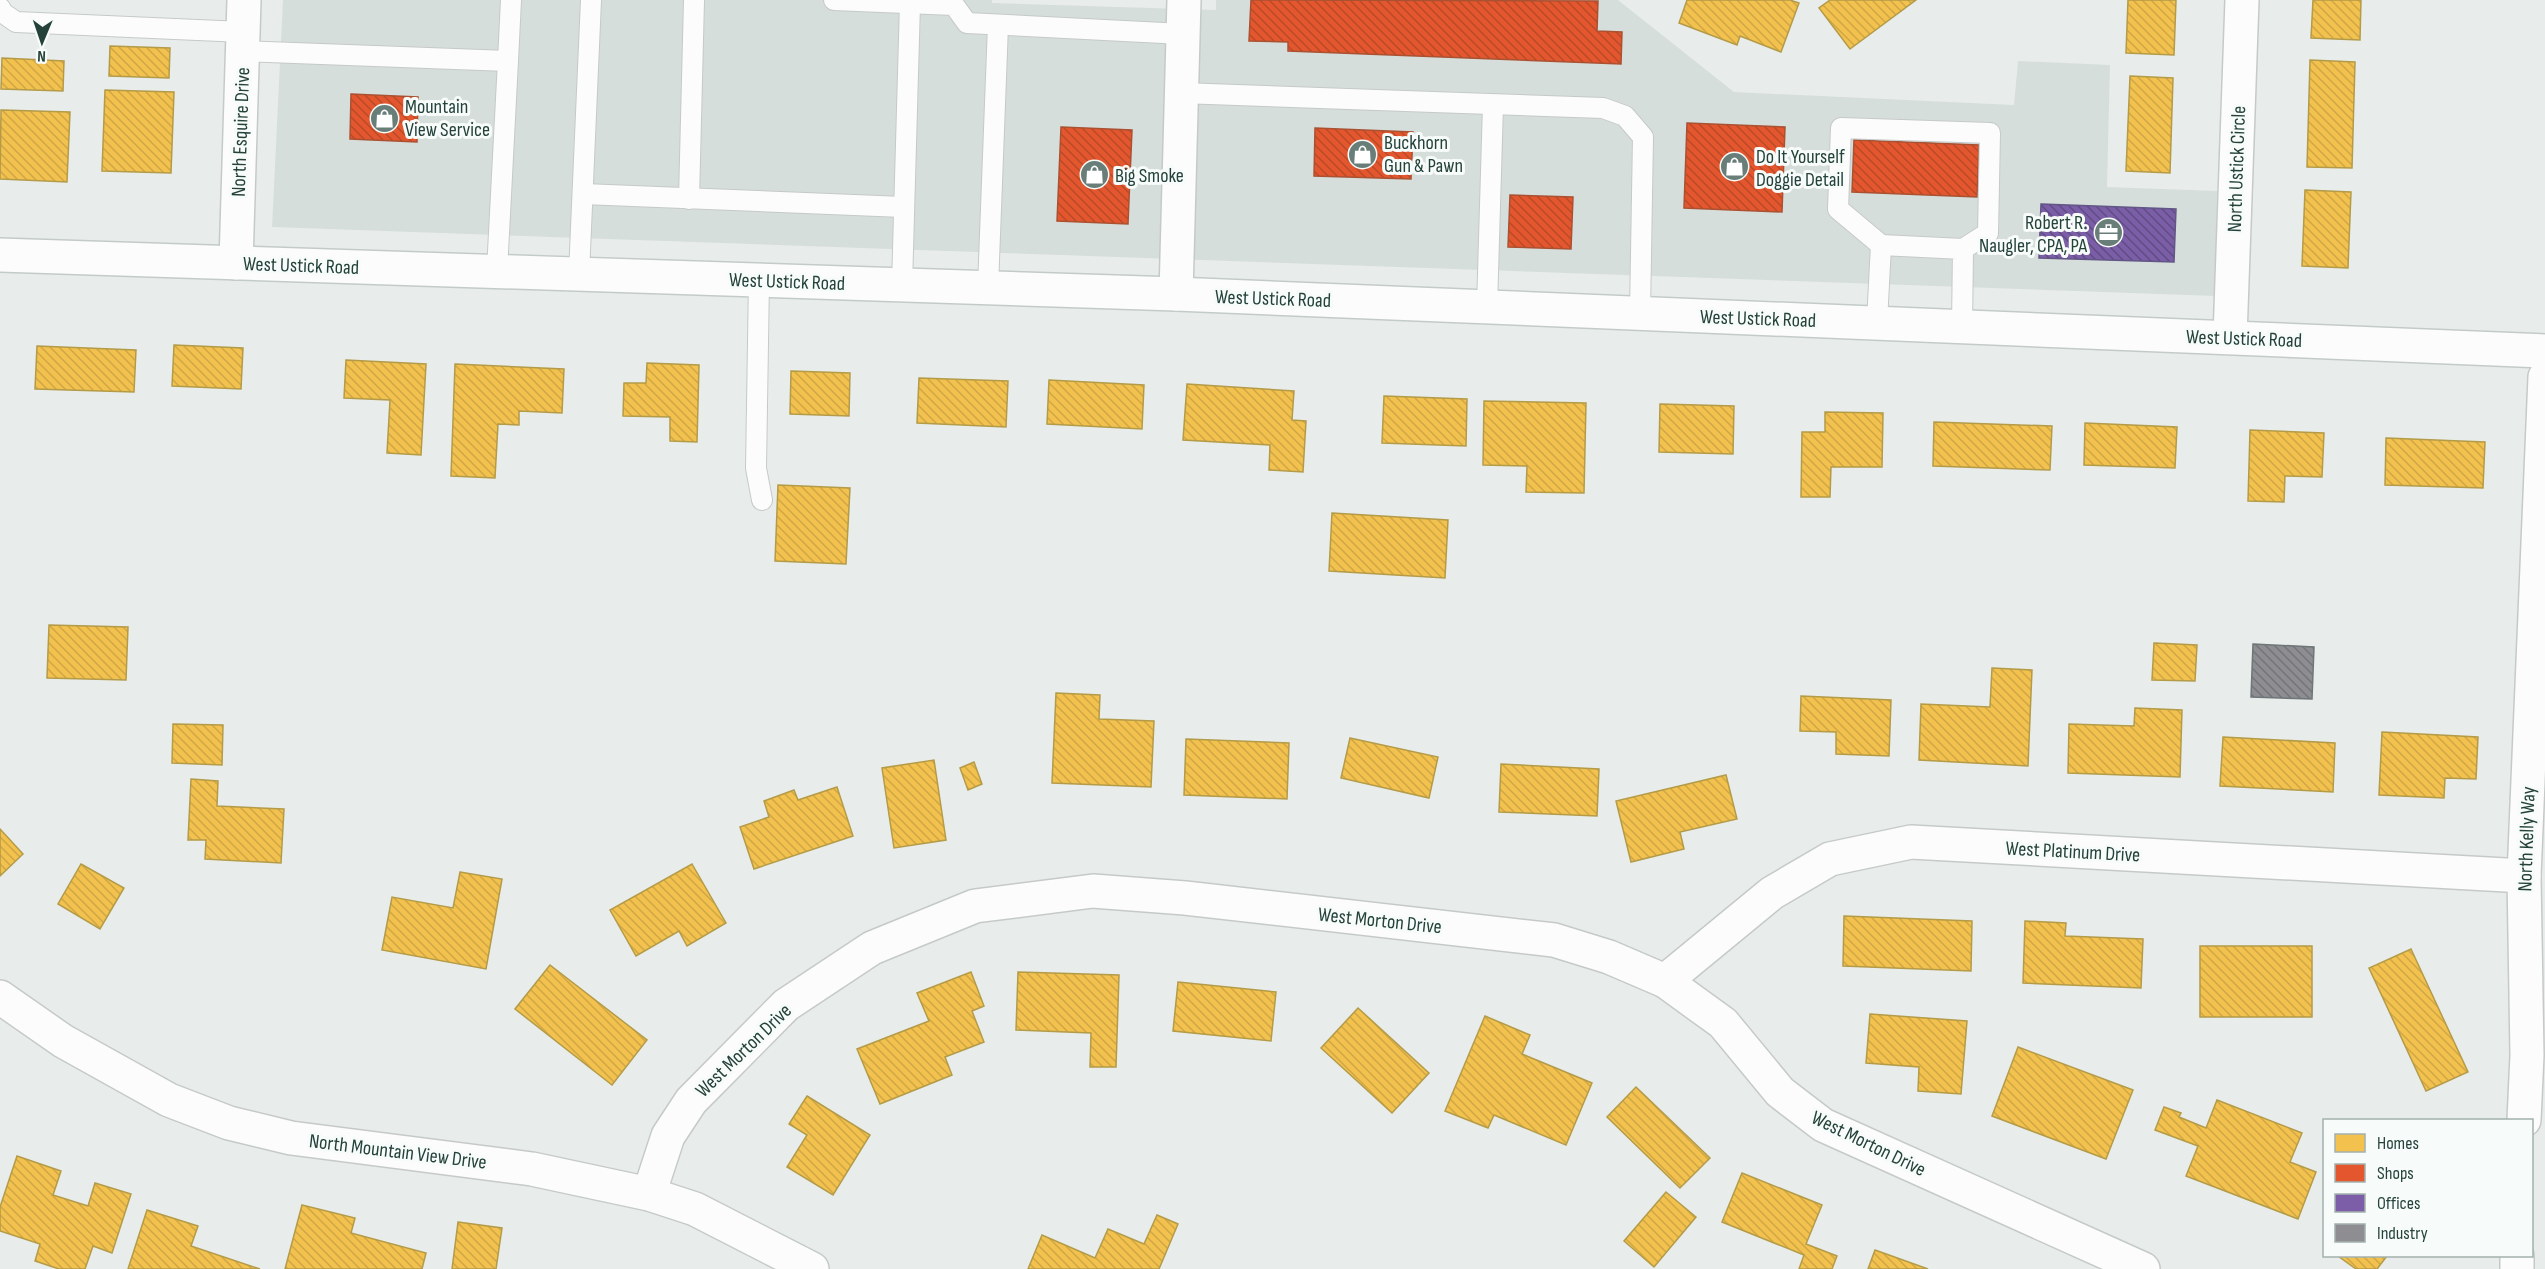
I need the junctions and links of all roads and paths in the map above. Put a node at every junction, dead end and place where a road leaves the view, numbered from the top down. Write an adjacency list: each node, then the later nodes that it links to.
1 (244, 0): 12 (street, North Esquire Drive)
2 (511, 0): 13 (lane)
3 (591, 0): 16 (lane)
4 (693, 0): 17 (lane)
5 (834, 0): 8 (lane)
6 (1184, 0): 11 (street)
7 (2242, 0): 33 (street, North Ustick Circle)
8 (910, 3): 10 (lane); 18 (lane)
9 (0, 8): 12 (lane)
10 (998, 25): 11 (lane); 27 (lane)
11 (1183, 34): 14 (street)
12 (243, 42): 13 (lane); 22 (street, North Esquire Drive)
13 (508, 61): 23 (lane)
14 (1181, 93): 15 (lane); 28 (street)
15 (1493, 105): 29 (lane); 30 (lane)
16 (583, 194): 17 (lane); 24 (lane)
17 (689, 199): 18 (lane)
18 (903, 207): 26 (lane)
19 (1881, 245): 20 (lane); 20 (lane); 31 (lane)
20 (1963, 249): 32 (lane)
21 (0, 255): 22 (street, West Ustick Road)
22 (236, 263): 23 (street, West Ustick Road)
23 (497, 271): 24 (street, West Ustick Road)
24 (579, 274): 25 (street, West Ustick Road)
25 (759, 280): 26 (street, West Ustick Road); 36 (lane)
26 (902, 285): 27 (street, West Ustick Road)
27 (988, 287): 28 (street, West Ustick Road)
28 (1176, 294): 29 (street, West Ustick Road)
29 (1487, 307): 30 (street, West Ustick Road)
30 (1640, 313): 31 (street, West Ustick Road)
31 (1877, 322): 32 (street, West Ustick Road)
32 (1962, 327): 33 (street, West Ustick Road)
33 (2230, 338): 34 (street, West Ustick Road)
34 (2545, 351)
35 (2545, 377): 37 (street, North Kelly Way)
36 (762, 500)
37 (2523, 876): 38 (street, West Platinum Drive); 40 (street, North Kelly Way)
38 (1665, 981): 42 (street, West Morton Drive); 44 (street, West Morton Drive)
39 (0, 997): 42 (street, North Mountain View Drive)
40 (2536, 1055): 41 (street, North Kelly Way)
41 (2524, 1119)
42 (649, 1194): 43 (street, North Mountain View Drive)
43 (812, 1269)
44 (2143, 1269)

